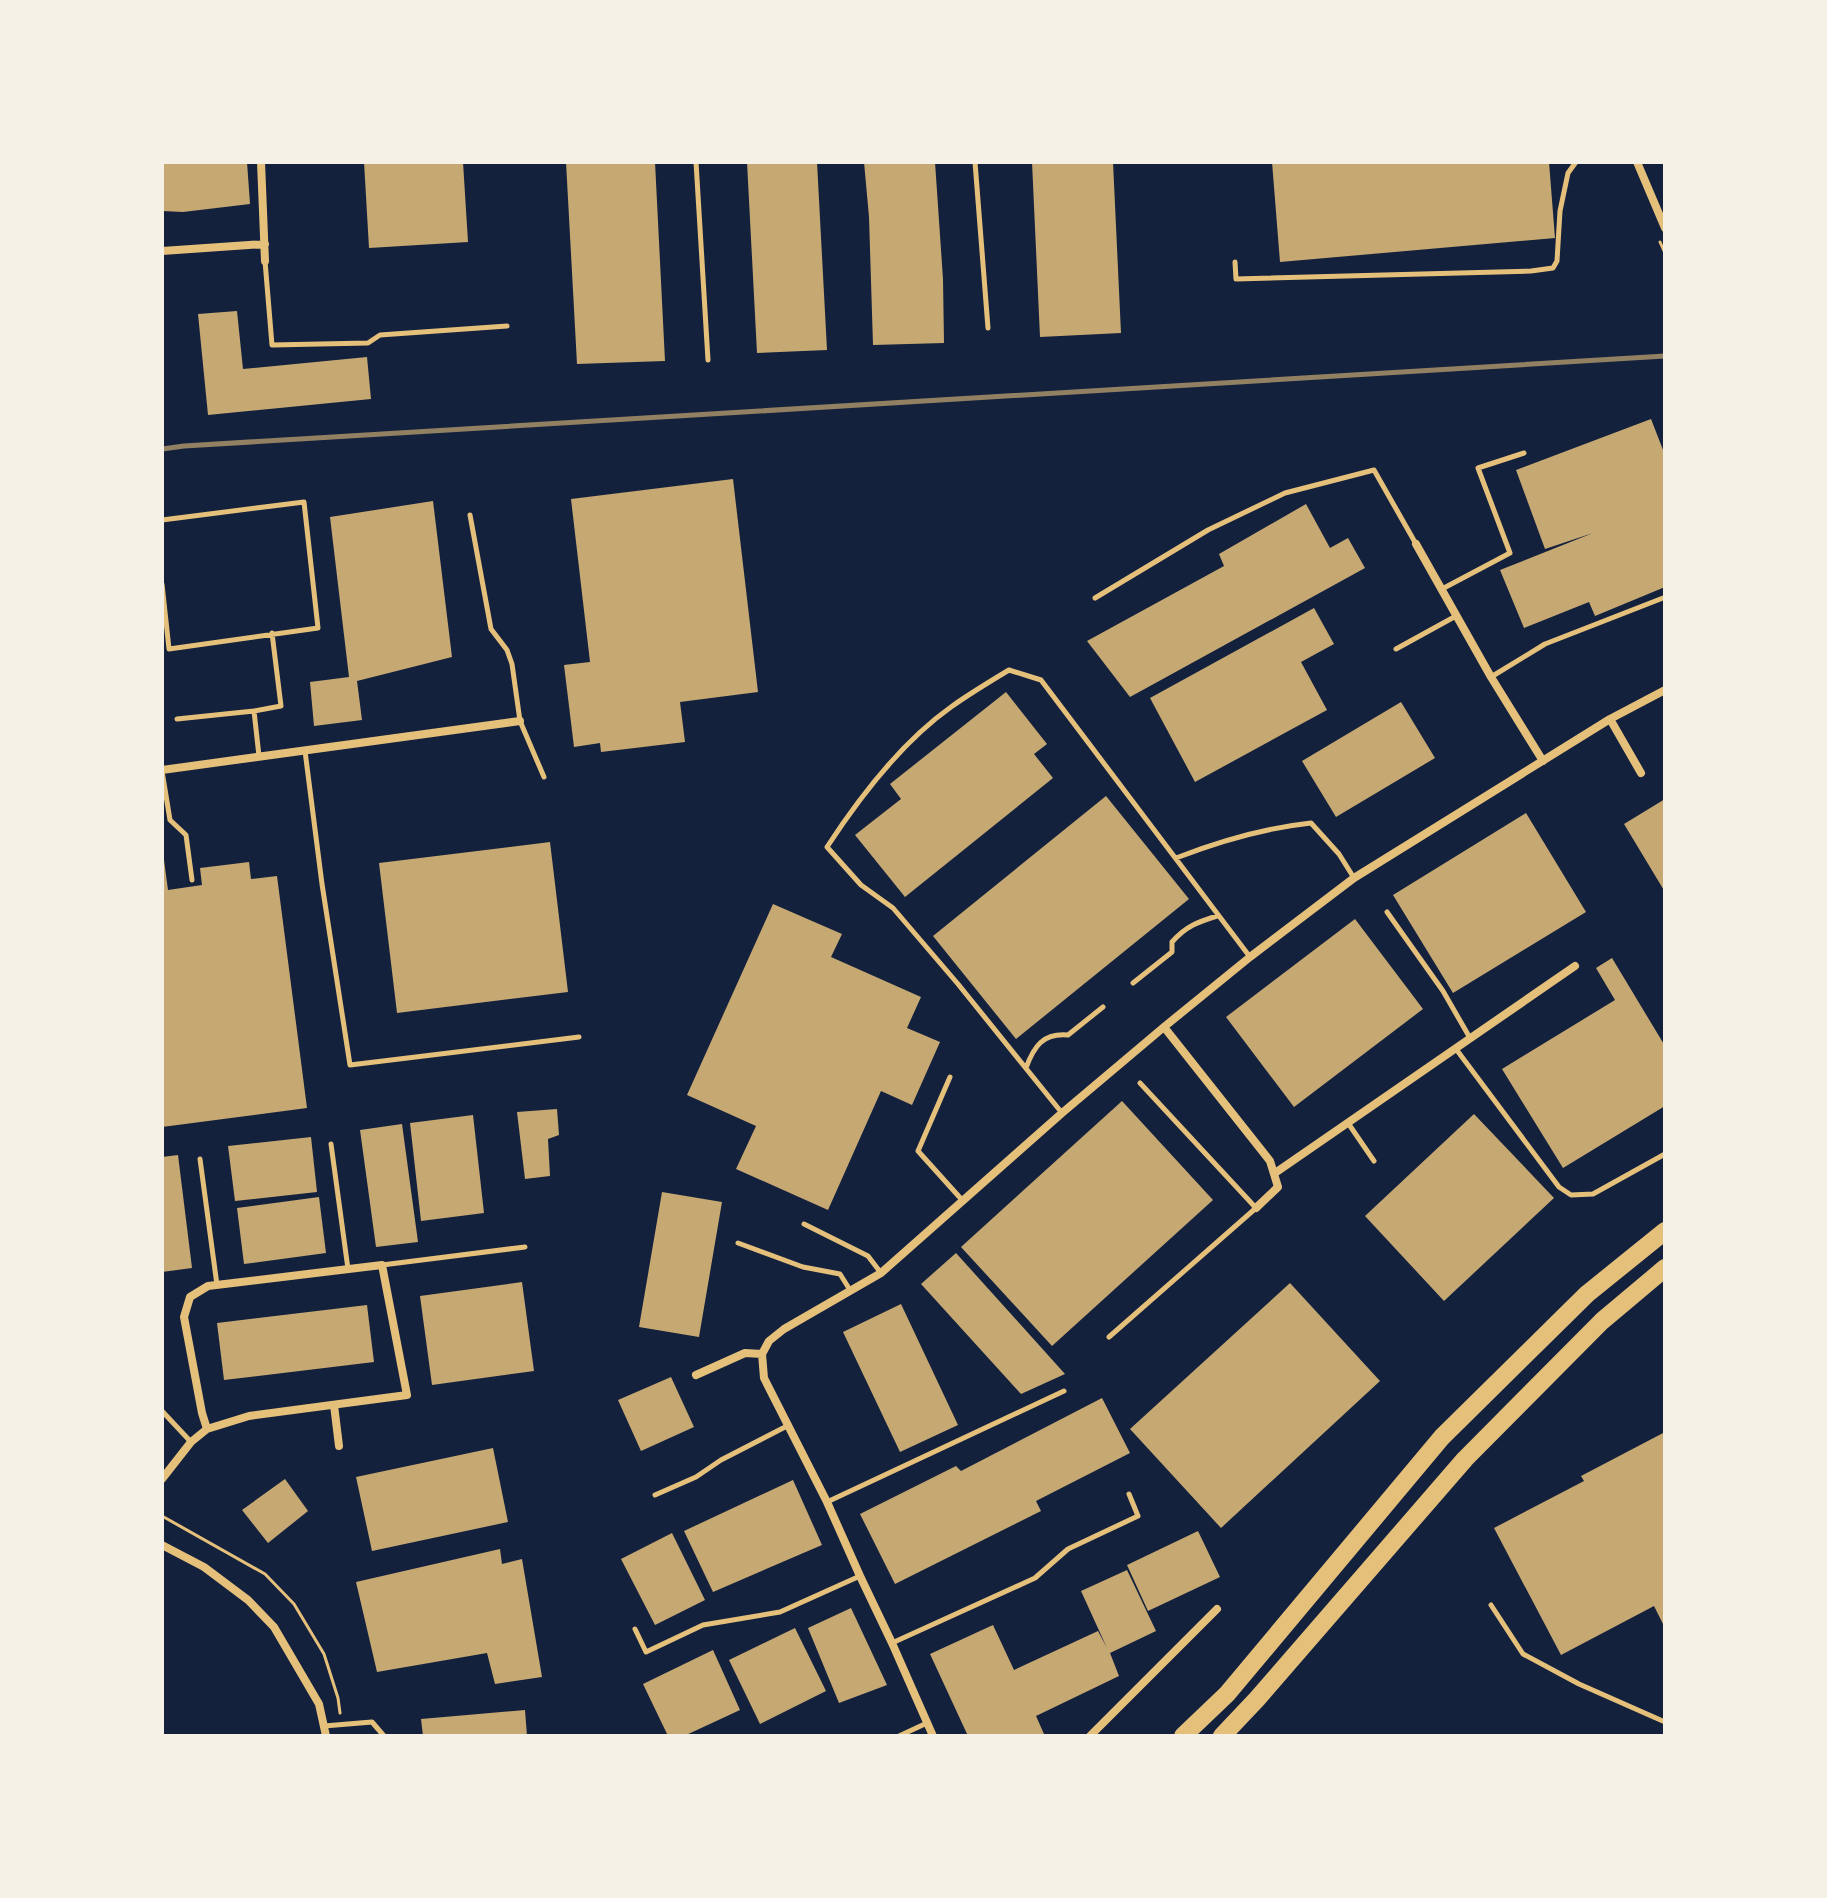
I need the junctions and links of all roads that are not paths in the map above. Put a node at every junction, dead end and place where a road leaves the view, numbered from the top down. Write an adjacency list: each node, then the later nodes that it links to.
1 (261, 162): 7 (street)
2 (696, 162): 13 (lane)
3 (975, 162): 12 (lane)
4 (1576, 162): 10 (lane)
5 (1637, 162): 6 (street)
6 (1665, 228)
7 (265, 244): 8 (street); 9 (street)
8 (162, 251)
9 (265, 261): 11 (lane)
10 (1235, 262)
11 (507, 326)
12 (988, 328)
13 (708, 360)
14 (1524, 453): 19 (lane)
15 (470, 515): 30 (lane)
16 (162, 520): 23 (lane)
17 (1416, 544): 19 (street); 20 (lane)
18 (162, 584): 23 (lane)
19 (1441, 590): 22 (street)
20 (1095, 598)
21 (1663, 598): 25 (lane)
22 (1456, 616): 24 (lane); 25 (street)
23 (272, 633): 27 (lane)
24 (1396, 649)
25 (1491, 677): 33 (street)
26 (1665, 690): 29 (street)
27 (254, 711): 28 (lane); 32 (lane)
28 (177, 719)
29 (1610, 719): 33 (street); 35 (street)
30 (520, 721): 31 (street); 36 (lane)
31 (305, 751): 32 (street); 47 (lane)
32 (259, 757): 34 (street)
33 (1543, 761): 38 (street)
34 (162, 770): 39 (lane)
35 (1641, 773)
36 (544, 777)
37 (1176, 858): 38 (lane); 41 (lane); 50 (lane)
38 (1354, 878): 42 (street)
39 (192, 880)
40 (1387, 912): 48 (lane)
41 (1217, 916): 42 (lane); 44 (lane)
42 (1250, 957): 46 (street)
43 (1575, 966): 48 (street)
44 (1133, 983)
45 (1103, 1007): 50 (lane)
46 (1164, 1027): 53 (street); 59 (street)
47 (579, 1037)
48 (1470, 1038): 49 (street)
49 (1455, 1048): 54 (street); 56 (lane)
50 (1026, 1069): 53 (lane)
51 (950, 1077): 60 (lane)
52 (1140, 1083): 61 (lane)
53 (1062, 1113): 60 (street)
54 (1348, 1122): 58 (lane); 59 (street)
55 (331, 1144): 68 (lane)
56 (1665, 1154)
57 (200, 1159): 70 (lane)
58 (1374, 1161)
59 (1275, 1173): 61 (street)
60 (963, 1201): 69 (street)
61 (1256, 1208): 72 (lane)
62 (804, 1224): 69 (lane)
63 (1665, 1231): 100 (highway)
64 (738, 1243): 71 (lane)
65 (525, 1247): 66 (lane)
66 (382, 1265): 68 (street); 76 (street)
67 (1665, 1268): 101 (highway)
68 (348, 1269): 70 (street)
69 (881, 1273): 71 (street)
70 (217, 1285): 79 (street)
71 (850, 1291): 73 (street)
72 (1109, 1337)
73 (762, 1354): 74 (street); 78 (street)
74 (696, 1375)
75 (1064, 1391): 85 (lane)
76 (334, 1405): 79 (street); 81 (street)
77 (162, 1411): 80 (lane)
78 (789, 1425): 84 (lane); 85 (street)
79 (207, 1429): 80 (street)
80 (191, 1442): 82 (street)
81 (339, 1446)
82 (162, 1479)
83 (1129, 1494): 91 (lane)
84 (655, 1495)
85 (827, 1502): 87 (street)
86 (162, 1545): 94 (street)
87 (860, 1576): 90 (lane); 91 (street)
88 (1491, 1605): 92 (lane)
89 (1217, 1609): 99 (street)
90 (635, 1629)
91 (892, 1643): 93 (street)
92 (1665, 1722)
93 (927, 1723): 97 (lane); 98 (street)
94 (324, 1726): 95 (street); 96 (lane)
95 (326, 1736)
96 (384, 1736)
97 (899, 1736)
98 (933, 1736)
99 (1090, 1736)
100 (1183, 1736)
101 (1222, 1736)

